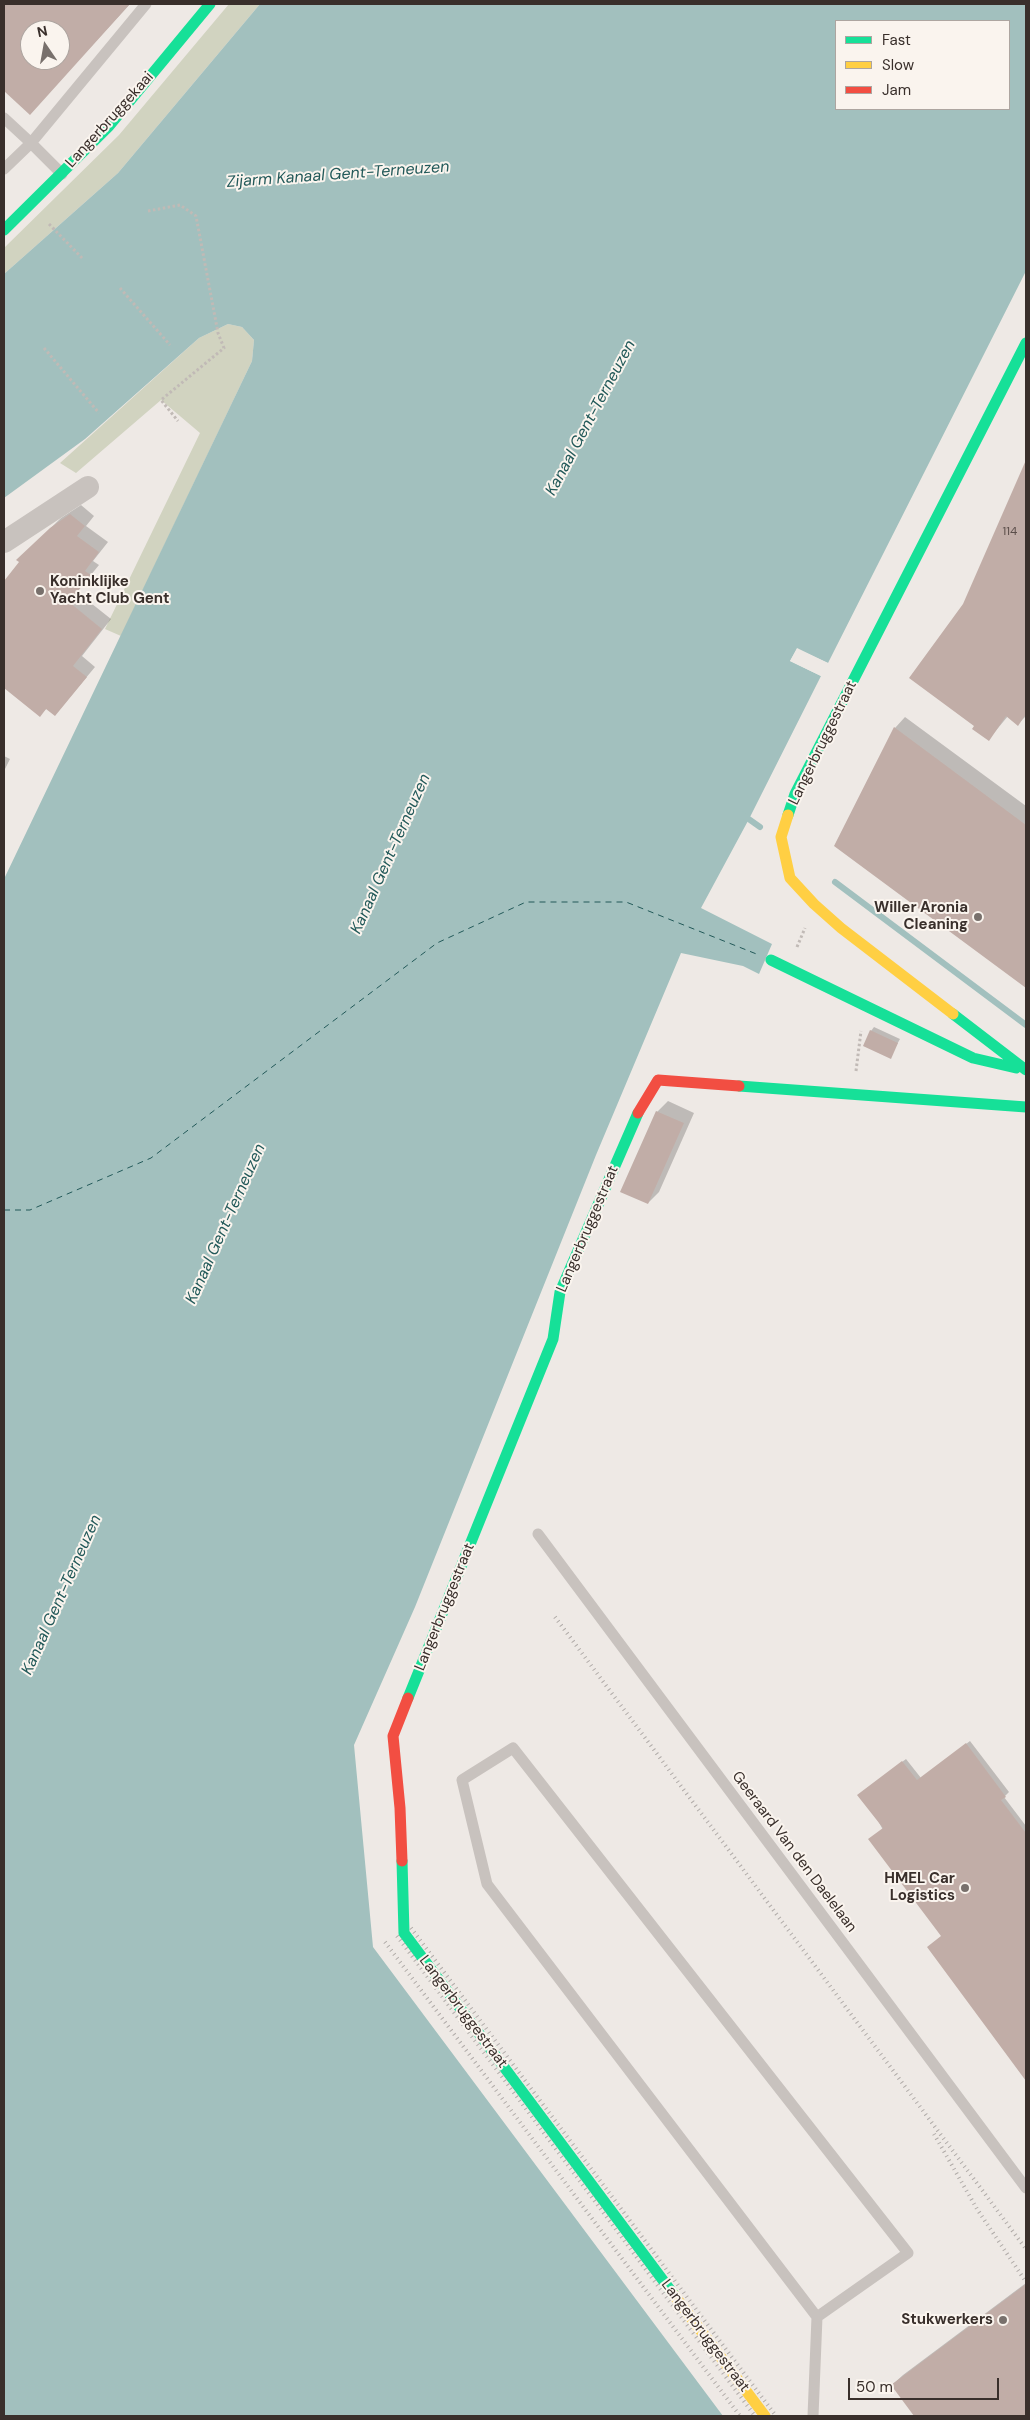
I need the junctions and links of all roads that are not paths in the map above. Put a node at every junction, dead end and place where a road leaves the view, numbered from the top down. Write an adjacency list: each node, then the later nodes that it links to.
1 (146, 4): 4 (lane)
2 (210, 4): 6 (street, Langerbruggekaai)
3 (4, 118): 4 (lane)
4 (31, 143): 5 (lane); 6 (lane)
5 (4, 169)
6 (62, 174): 7 (street, Langerbruggekaai)
7 (4, 230)
8 (1026, 343): 12 (street, Langerbruggestraat)
9 (88, 487): 10 (street)
10 (4, 542)
11 (771, 960): 12 (street)
12 (1026, 1070)
13 (1026, 1107): 17 (street, Langerbruggestraat)
14 (538, 1534): 15 (lane, Geeraard Van den Daelelaan)
15 (1026, 2188)
16 (817, 2317): 16 (lane); 18 (lane)
17 (765, 2416)
18 (813, 2416)

